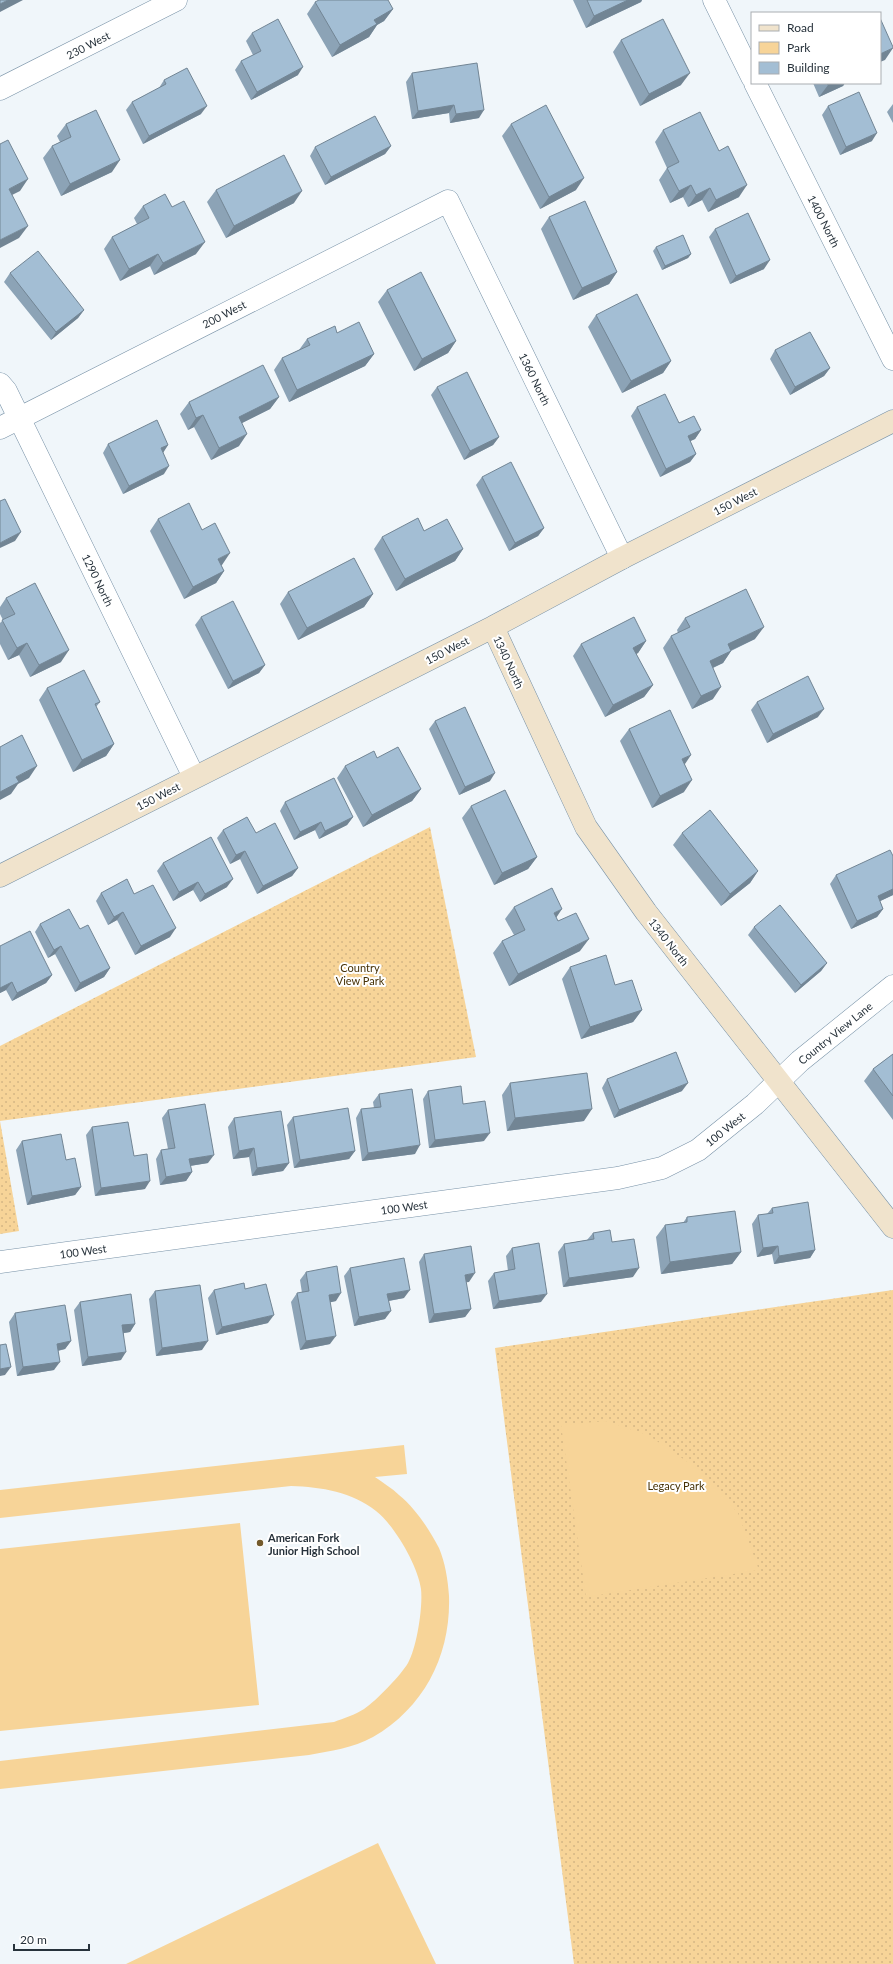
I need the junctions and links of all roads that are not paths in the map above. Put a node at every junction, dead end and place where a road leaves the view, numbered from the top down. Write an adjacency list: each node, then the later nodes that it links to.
1 (176, 0): 5 (street, 230 West)
2 (714, 0): 3 (street)
3 (751, 75)
4 (756, 84): 7 (street, 1400 North)
5 (0, 89)
6 (448, 201): 9 (street, 200 West); 12 (street, 1360 North)
7 (893, 359)
8 (0, 384): 9 (street, 1290 North)
9 (19, 418): 11 (street, 200 West); 14 (street, 1290 North)
10 (893, 421): 12 (street, 150 West)
11 (0, 428)
12 (622, 558): 13 (street, 150 West)
13 (493, 627): 14 (street, 150 West); 17 (street, 1340 North)
14 (194, 777): 15 (street, 150 West)
15 (0, 876)
16 (893, 986): 17 (street, Country View Lane)
17 (778, 1082): 18 (street, 1340 North); 19 (street, 100 West)
18 (893, 1227)
19 (0, 1262)

